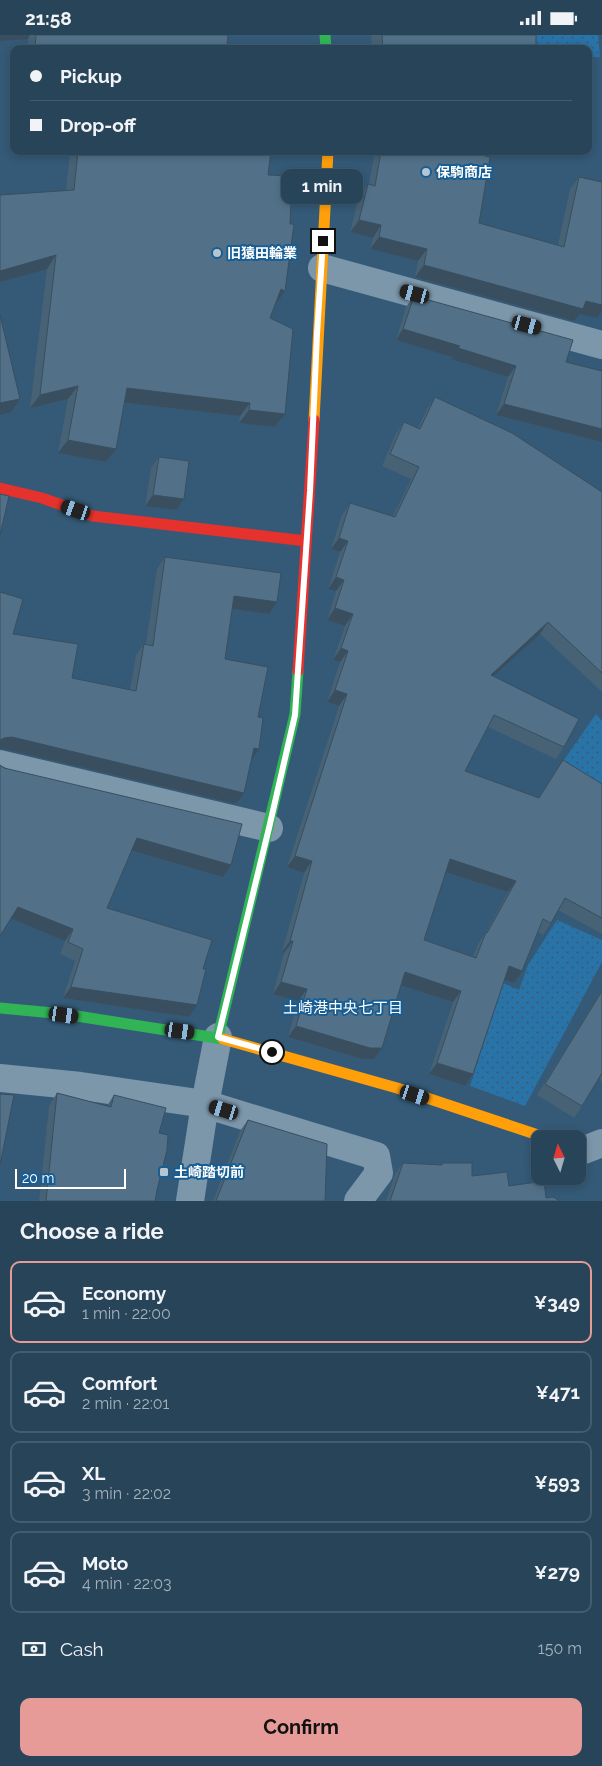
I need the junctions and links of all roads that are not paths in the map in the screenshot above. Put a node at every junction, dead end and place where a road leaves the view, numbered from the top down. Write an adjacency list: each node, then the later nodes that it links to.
1 (328, 155): 2 (street)
2 (322, 268): 3 (street); 5 (street)
3 (602, 345)
4 (0, 488): 5 (street)
5 (306, 541): 7 (street)
6 (0, 764): 7 (street)
7 (269, 828): 9 (street)
8 (0, 1008): 9 (street)
9 (218, 1037): 11 (street); 12 (street)
10 (0, 1078): 11 (street)
11 (205, 1104): 15 (street); 16 (street)
12 (531, 1133)
13 (602, 1143): 14 (street)
14 (586, 1149)
15 (190, 1201)
16 (358, 1201)

